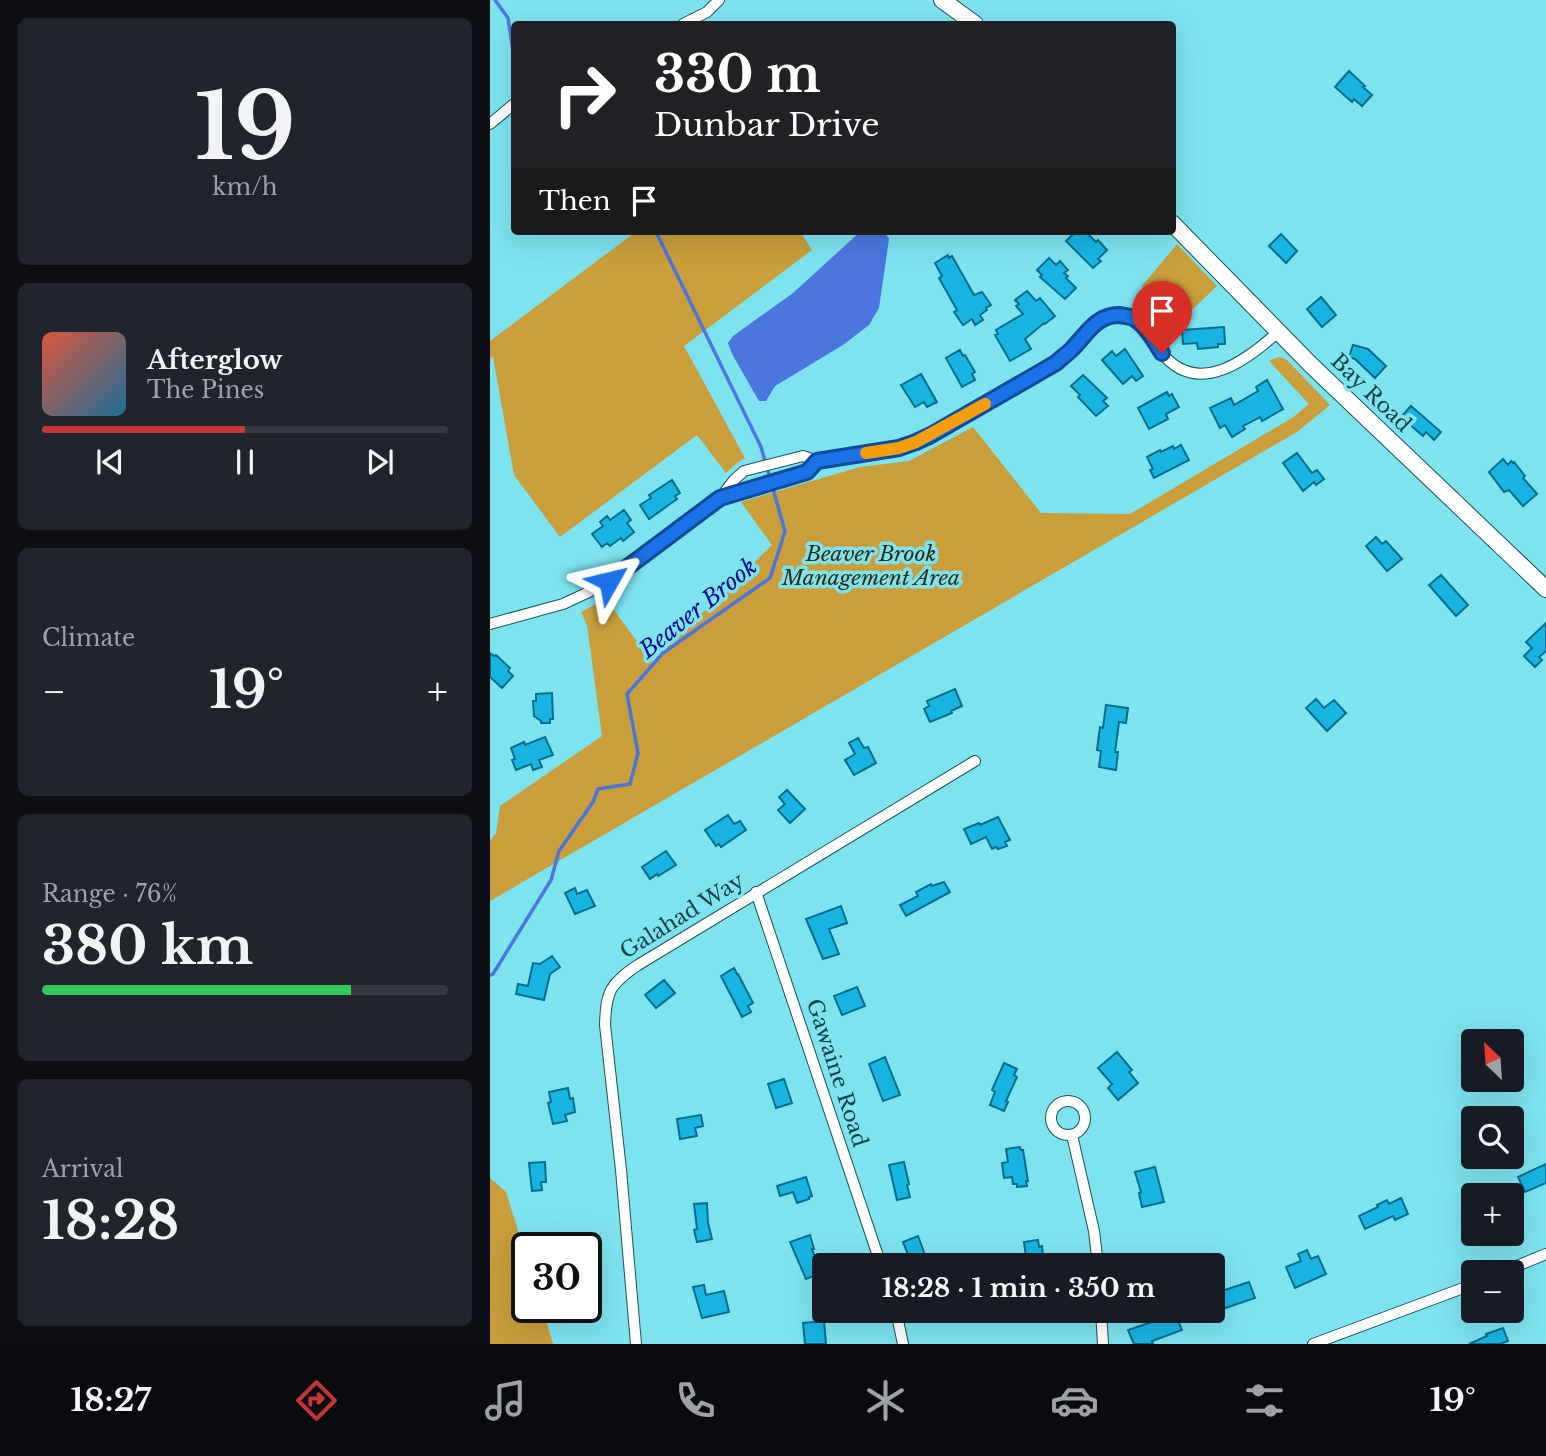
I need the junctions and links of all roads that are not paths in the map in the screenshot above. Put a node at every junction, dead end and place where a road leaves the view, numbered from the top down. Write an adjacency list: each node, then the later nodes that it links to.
1 (719, 0): 3 (street)
2 (942, 0): 4 (main road)
3 (689, 21)
4 (971, 21)
5 (511, 106): 6 (street)
6 (490, 124)
7 (1176, 227): 8 (main road, Bay Road)
8 (1278, 332): 9 (street); 11 (main road, Bay Road)
9 (817, 461): 10 (street); 10 (street)
10 (720, 498): 12 (street)
11 (1546, 589)
12 (491, 622)
13 (975, 761): 14 (street, Galahad Way)
14 (756, 892): 16 (street, Gawaine Road); 23 (street, Galahad Way)
15 (1072, 1135): 17 (street)
16 (877, 1253)
17 (1097, 1253)
18 (1546, 1254): 19 (street)
19 (1524, 1263)
20 (1461, 1289): 26 (street)
21 (898, 1323): 24 (street)
22 (1102, 1323): 25 (street)
23 (636, 1344)
24 (902, 1344)
25 (1103, 1344)
26 (1313, 1344)

